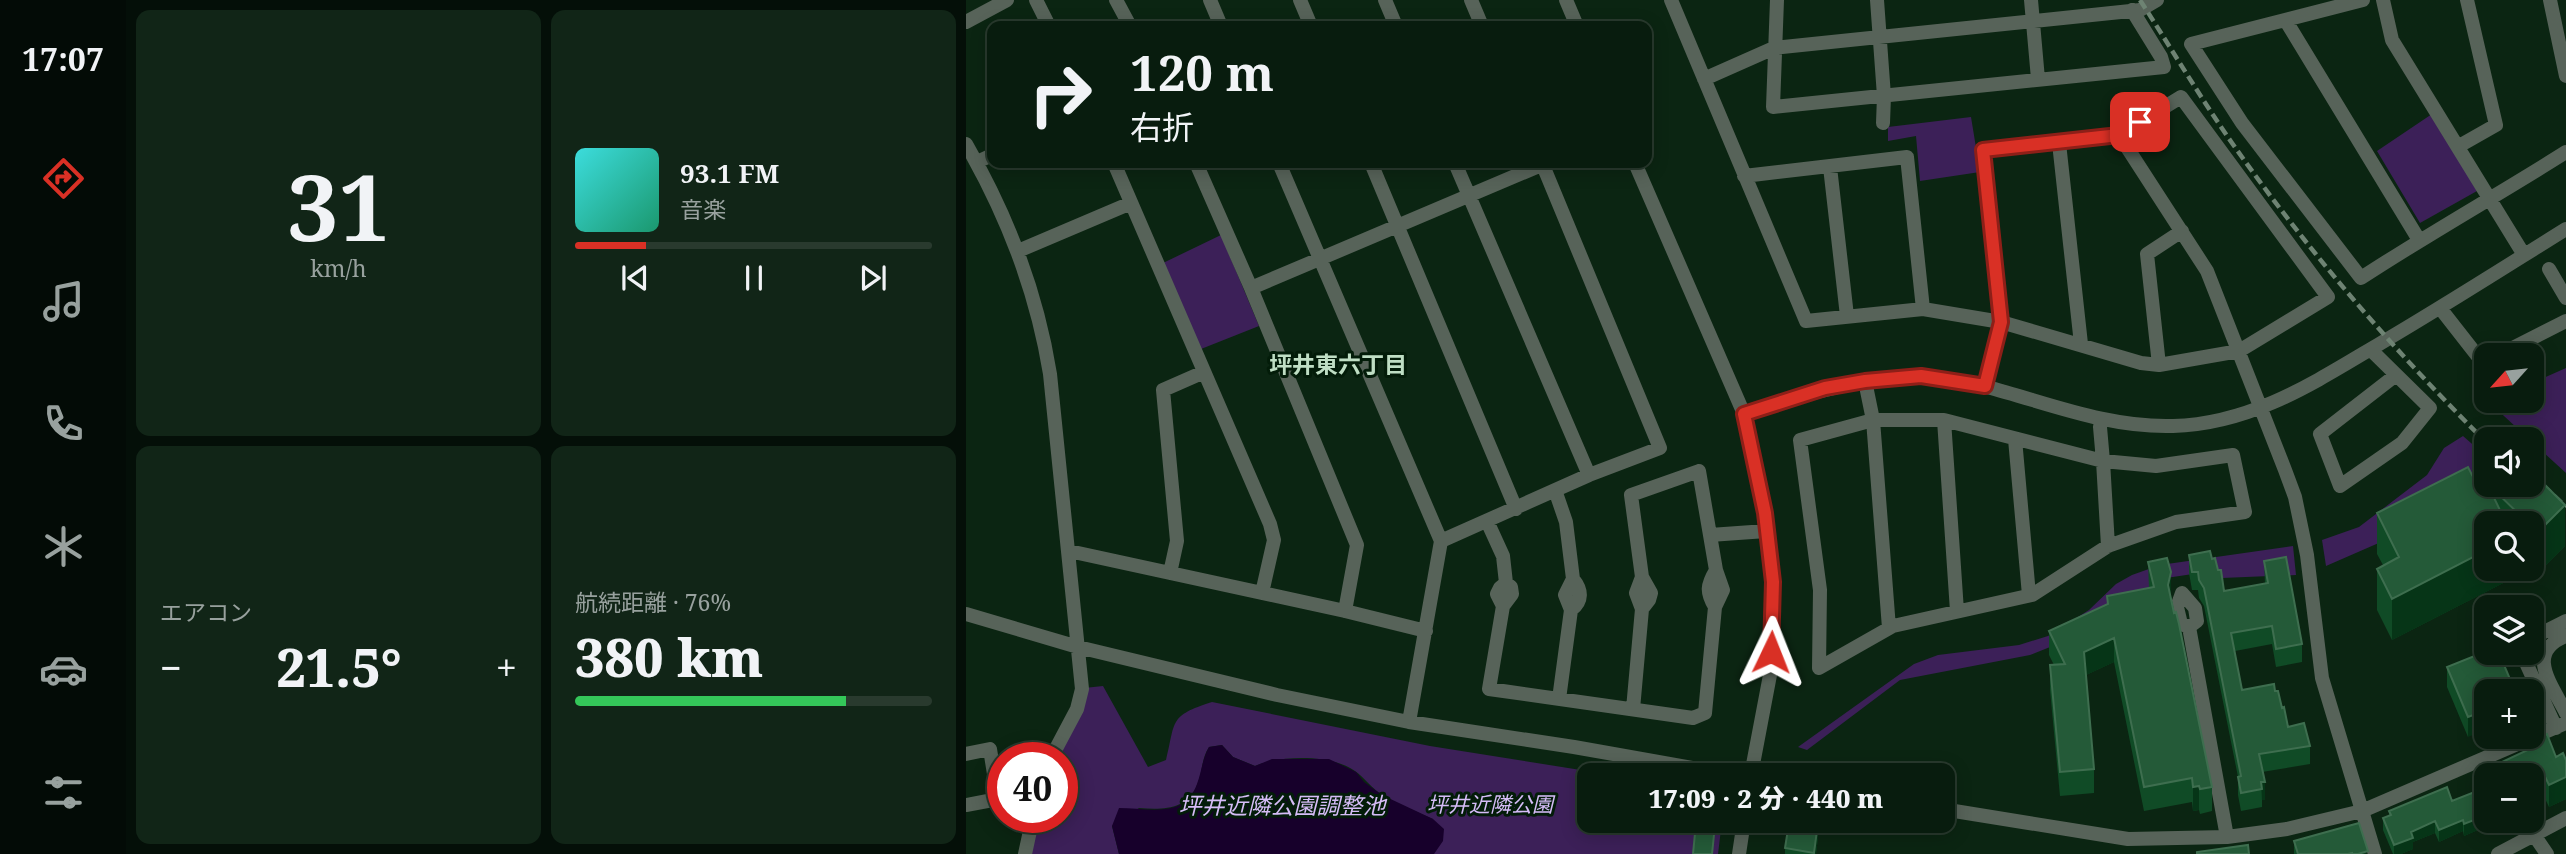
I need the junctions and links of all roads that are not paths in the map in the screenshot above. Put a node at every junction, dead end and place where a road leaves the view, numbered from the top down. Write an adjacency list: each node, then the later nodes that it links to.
1 (1007, 0): 27 (street)
2 (1036, 0): 19 (street)
3 (1116, 0): 20 (street)
4 (1210, 0): 21 (street)
5 (1300, 0): 22 (street)
6 (1385, 0): 23 (street)
7 (1471, 0): 24 (street)
8 (1566, 0): 25 (street)
9 (1671, 0): 32 (street)
10 (1777, 0): 30 (street)
11 (1877, 0): 29 (street)
12 (2031, 0): 28 (street)
13 (2157, 0): 18 (street)
14 (2363, 0): 26 (street)
15 (2384, 0): 39 (street)
16 (2467, 0): 39 (street)
17 (2550, 0): 31 (street)
18 (2132, 10): 28 (street); 33 (street)
19 (1046, 21)
20 (1127, 21)
21 (1219, 21)
22 (1309, 21)
23 (1394, 21)
24 (1480, 21)
25 (1575, 21)
26 (2286, 21): 59 (street); 59 (street)
27 (966, 22)
28 (2033, 22): 29 (street); 33 (street)
29 (1880, 37): 30 (street); 34 (street)
30 (1774, 48): 32 (street); 34 (street)
31 (2566, 75)
32 (1704, 79): 52 (street)
33 (2038, 79): 34 (street)
34 (1884, 96): 35 (street)
35 (1883, 123)
36 (2119, 135): 37 (street); 58 (street); 74 (street)
37 (2059, 143): 70 (street); 72 (street)
38 (966, 144): 42 (street)
39 (2459, 146): 54 (street)
40 (2566, 152): 54 (street)
41 (987, 157): 42 (street)
42 (977, 162): 60 (street)
43 (1830, 167): 52 (street); 67 (street); 68 (street)
44 (1116, 168): 55 (street)
45 (1198, 168): 64 (street)
46 (1281, 168): 62 (street)
47 (1373, 168): 56 (street)
48 (1457, 168): 53 (street)
49 (1531, 168): 53 (street)
50 (1545, 168): 88 (street)
51 (1637, 168): 82 (street)
52 (1744, 176): 68 (street)
53 (1469, 195): 56 (street); 88 (street)
54 (2491, 200): 59 (street); 61 (street)
55 (1131, 203): 60 (street); 77 (street)
56 (1398, 226): 62 (street); 90 (street)
57 (2566, 229): 61 (street)
58 (2182, 231): 74 (street); 76 (street)
59 (2419, 240)
60 (1018, 251): 96 (street)
61 (2524, 255): 66 (street)
62 (1320, 259): 64 (street); 94 (street)
63 (2549, 269): 65 (street)
64 (1251, 288): 100 (street)
65 (2566, 298)
66 (2440, 308): 73 (street); 75 (street)
67 (1923, 309): 68 (street); 70 (street)
68 (1847, 316)
69 (2566, 321): 71 (street)
70 (2001, 322): 72 (street); 80 (street)
71 (2523, 343)
72 (2081, 344): 76 (street)
73 (2371, 349): 78 (street); 81 (street)
74 (2239, 351): 76 (street); 81 (street)
75 (2474, 351)
76 (2159, 365)
77 (1204, 372): 97 (street); 98 (street)
78 (2396, 375): 78 (street)
79 (1865, 381): 80 (street); 82 (street); 84 (street)
80 (1985, 386): 83 (street)
81 (2262, 409): 83 (street); 122 (street)
82 (1744, 414): 92 (street)
83 (2102, 419): 87 (street)
84 (1872, 420): 85 (street); 105 (street); 105 (street)
85 (1944, 420): 86 (street); 101 (street)
86 (2015, 439): 87 (street); 99 (street)
87 (2103, 461): 95 (street); 95 (street)
88 (1589, 475): 89 (street)
89 (1555, 490): 90 (street); 111 (street)
90 (1516, 509): 91 (street)
91 (1487, 521): 94 (street); 111 (street)
92 (1766, 531): 93 (street); 119 (street)
93 (1710, 536): 112 (street); 112 (street)
94 (1441, 541): 106 (street)
95 (2108, 546): 99 (street)
96 (1069, 551): 97 (street); 109 (street)
97 (1170, 573): 98 (street)
98 (1262, 593): 100 (street)
99 (2029, 596): 101 (street)
100 (1345, 611): 106 (street)
101 (1957, 611): 105 (street)
102 (966, 614): 109 (street)
103 (2566, 621): 107 (street)
104 (2189, 627): 127 (street)
105 (1889, 628)
106 (1426, 631): 114 (street)
107 (2544, 632)
108 (2566, 636): 113 (street)
109 (1078, 647): 114 (street); 116 (street)
110 (2527, 665): 115 (street)
111 (1559, 699): 112 (street)
112 (1633, 709)
113 (2566, 713)
114 (1409, 722): 118 (street)
115 (2561, 725): 122 (street)
116 (1059, 742)
117 (966, 754): 120 (street)
118 (1664, 763)
119 (1753, 763)
120 (966, 805)
121 (1955, 811): 128 (street)
122 (2361, 811): 127 (street); 132 (street)
123 (2566, 818): 126 (street)
124 (1030, 833): 129 (street)
125 (1742, 833): 130 (street)
126 (2535, 835): 133 (street); 134 (street)
127 (2227, 837): 128 (street)
128 (2128, 839): 131 (street)
129 (1025, 854)
130 (1739, 854)
131 (2126, 854)
132 (2375, 854)
133 (2498, 854)
134 (2547, 854)

